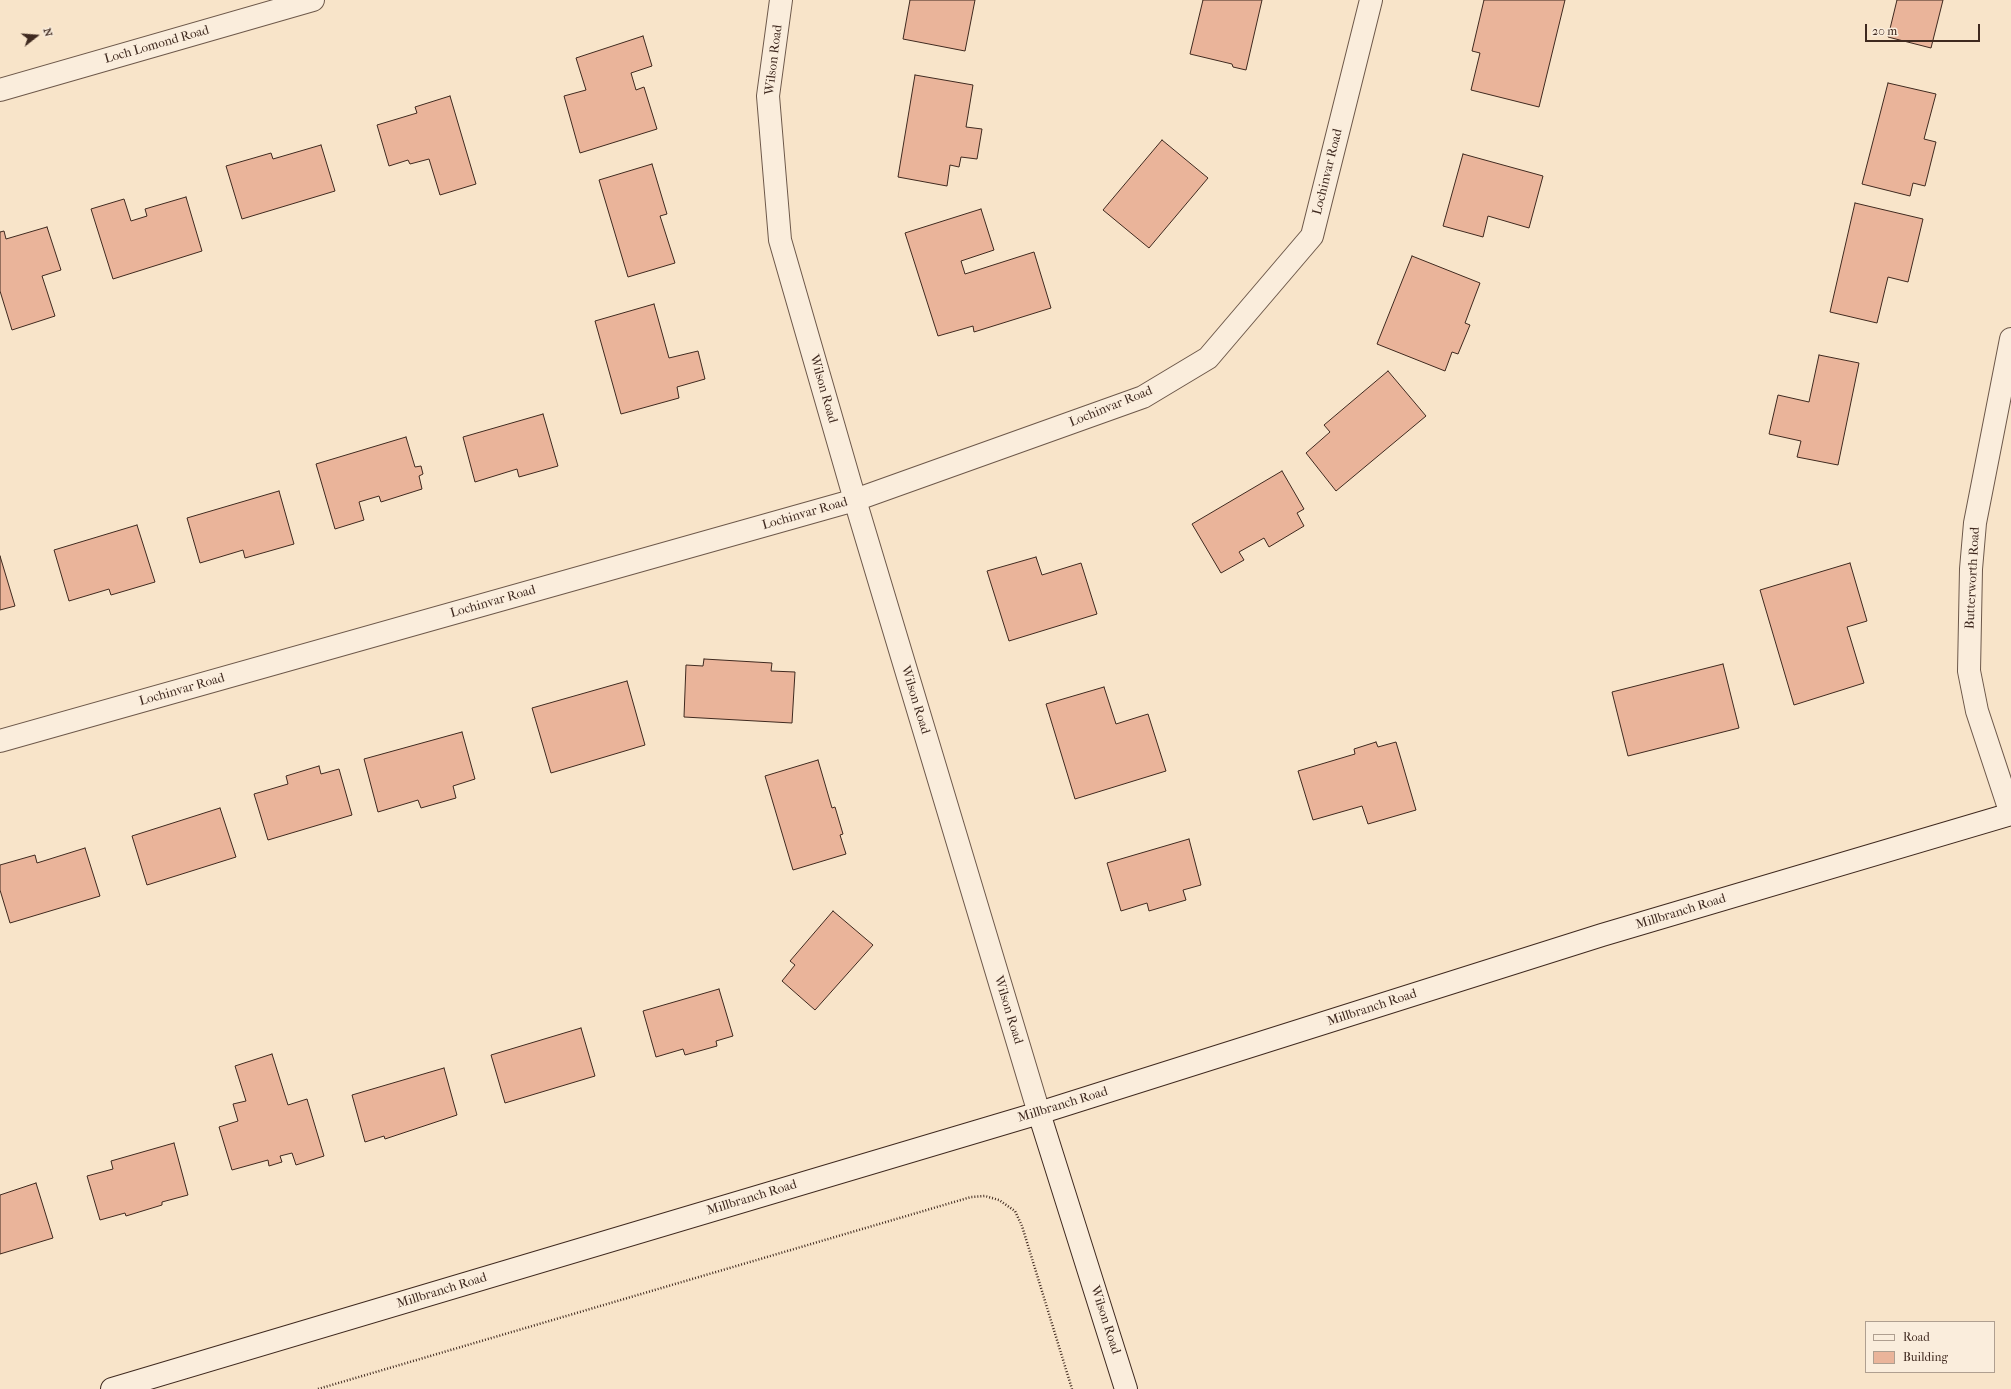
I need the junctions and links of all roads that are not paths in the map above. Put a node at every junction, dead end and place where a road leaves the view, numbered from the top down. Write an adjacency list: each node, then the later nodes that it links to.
1 (313, 0): 4 (street, Loch Lomond Road)
2 (781, 0): 6 (street, Wilson Road)
3 (1371, 0): 6 (street, Lochinvar Road)
4 (0, 90)
5 (2011, 339): 8 (street, Butterworth Road)
6 (855, 500): 7 (street, Lochinvar Road); 9 (street, Wilson Road)
7 (0, 741)
8 (2011, 814): 9 (street, Millbranch Road)
9 (1039, 1113): 10 (street, Millbranch Road); 11 (street, Wilson Road)
10 (112, 1389)
11 (1126, 1389)

